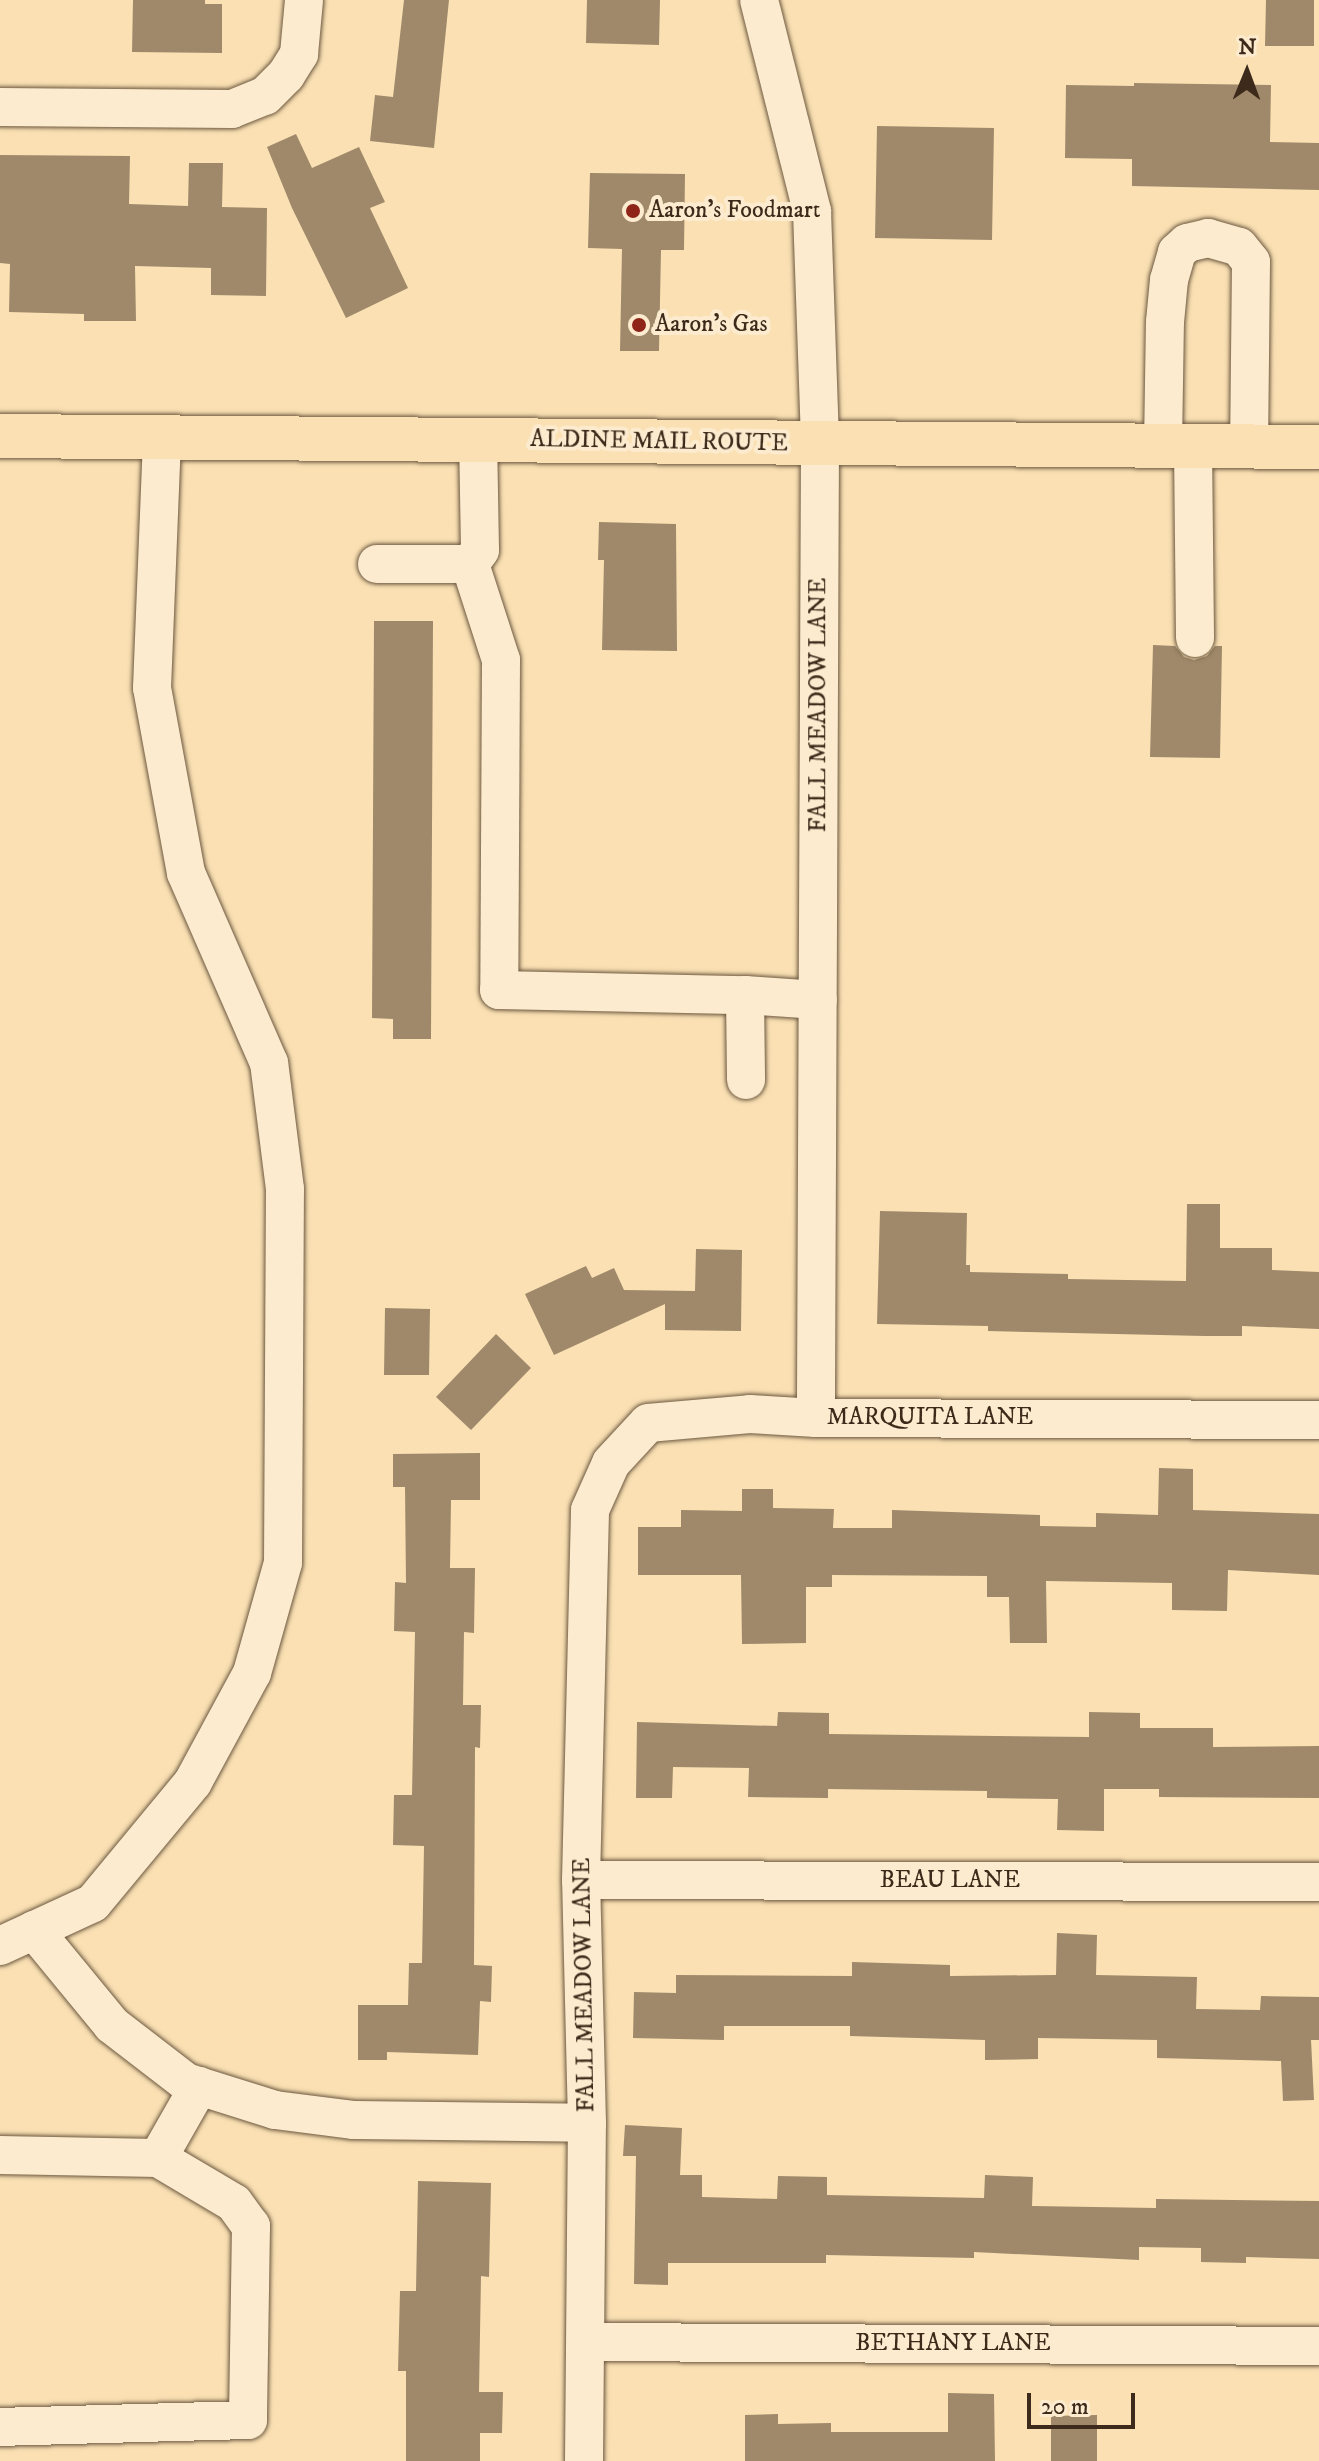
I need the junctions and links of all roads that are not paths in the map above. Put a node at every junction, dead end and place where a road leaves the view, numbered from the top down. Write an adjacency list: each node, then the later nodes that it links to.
1 (304, 0): 3 (street)
2 (759, 0): 7 (street, FALL MEADOW LANE)
3 (0, 107)
4 (0, 436): 5 (main road, ALDINE MAIL ROUTE)
5 (162, 437): 6 (main road, ALDINE MAIL ROUTE); 22 (street)
6 (478, 440): 7 (main road, ALDINE MAIL ROUTE); 12 (street)
7 (820, 444): 8 (main road, ALDINE MAIL ROUTE); 15 (street, FALL MEADOW LANE)
8 (1178, 446): 9 (main road, ALDINE MAIL ROUTE); 9 (street); 13 (street)
9 (1249, 446): 10 (main road, ALDINE MAIL ROUTE)
10 (1319, 447)
11 (377, 564): 12 (street)
12 (470, 564): 14 (street)
13 (1195, 638)
14 (745, 995): 15 (street); 16 (street)
15 (818, 1000): 17 (street, FALL MEADOW LANE)
16 (746, 1080)
17 (816, 1418): 18 (street, MARQUITA LANE); 19 (street, MARQUITA LANE)
18 (1319, 1420)
19 (590, 1510): 20 (street, FALL MEADOW LANE)
20 (581, 1880): 21 (street, BEAU LANE); 25 (street, FALL MEADOW LANE)
21 (1319, 1882)
22 (34, 1930): 23 (street); 24 (street)
23 (0, 1946)
24 (199, 2086): 25 (street); 27 (street)
25 (587, 2123): 28 (street, FALL MEADOW LANE)
26 (0, 2155): 27 (street)
27 (158, 2158): 30 (street)
28 (587, 2342): 29 (street, BETHANY LANE); 31 (street, FALL MEADOW LANE)
29 (1319, 2346)
30 (0, 2427)
31 (584, 2461)

